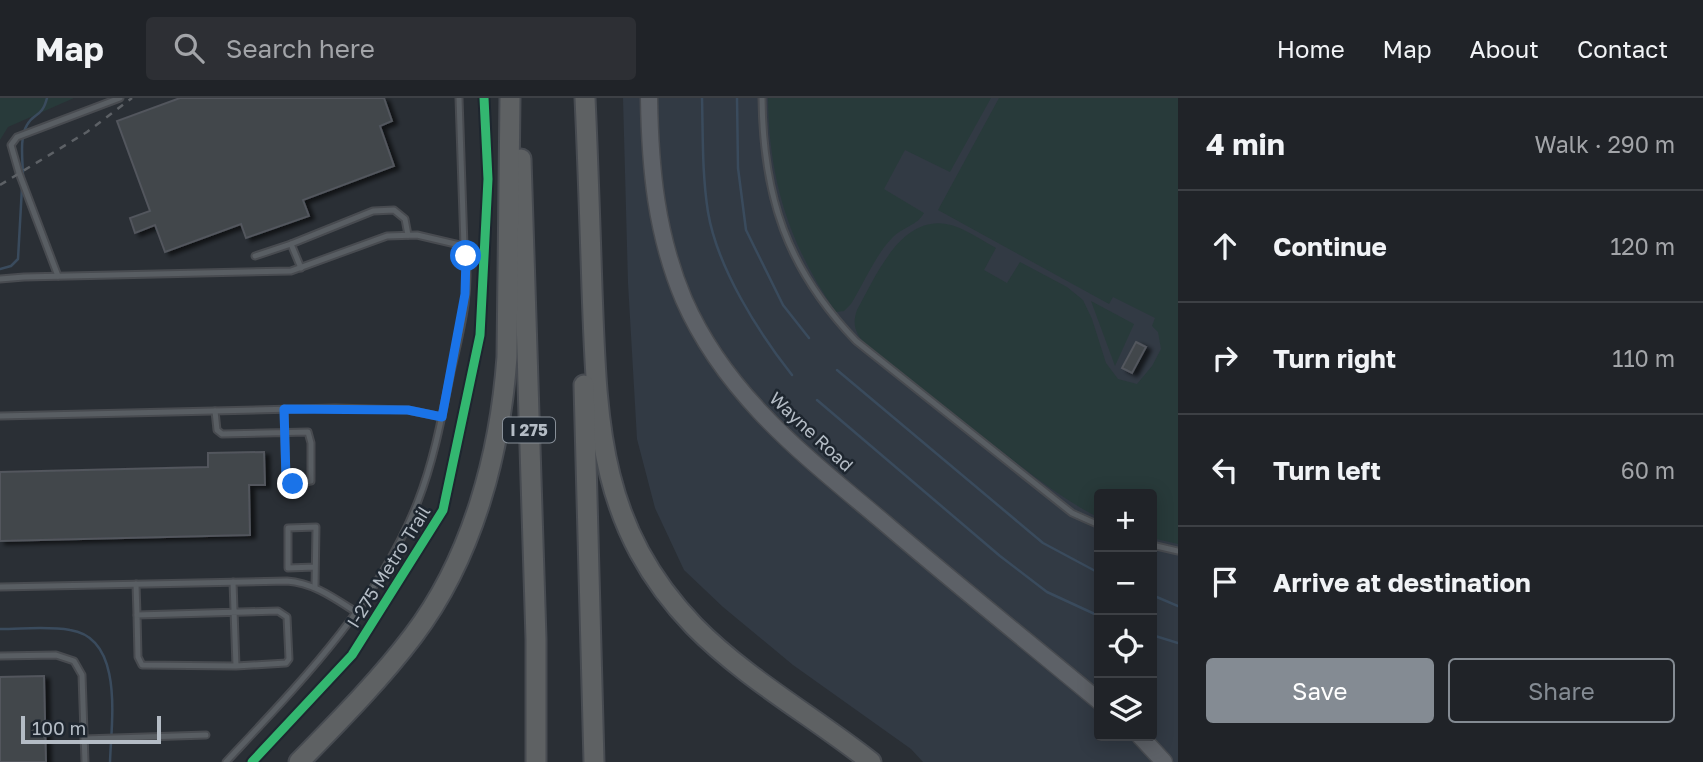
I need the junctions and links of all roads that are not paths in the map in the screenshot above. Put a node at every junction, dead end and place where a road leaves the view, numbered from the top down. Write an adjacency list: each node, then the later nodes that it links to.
1 (120, 98): 14 (lane)
2 (459, 98): 11 (lane)
3 (510, 98): 40 (highway)
4 (520, 98): 41 (highway, I 275)
5 (576, 98): 42 (highway)
6 (585, 98): 43 (highway)
7 (649, 98): 34 (main road, Wayne Road)
8 (762, 98): 21 (lane)
9 (408, 235): 10 (lane); 11 (lane); 13 (lane)
10 (291, 244): 12 (lane); 13 (lane)
11 (464, 246): 19 (lane)
12 (255, 256)
13 (301, 268): 14 (lane)
14 (58, 276): 15 (lane)
15 (0, 279)
16 (284, 409): 17 (lane); 19 (lane); 20 (lane)
17 (215, 411): 18 (lane); 20 (lane)
18 (0, 416)
19 (442, 417): 30 (lane)
20 (285, 433): 20 (lane)
21 (1094, 523)
22 (1157, 546): 23 (lane)
23 (1178, 551)
24 (315, 567): 24 (lane); 28 (lane)
25 (233, 582): 26 (lane); 28 (lane); 29 (lane)
26 (136, 584): 27 (lane); 31 (lane)
27 (0, 587)
28 (315, 587): 30 (lane)
29 (234, 612): 31 (lane); 33 (lane); 33 (lane)
30 (356, 612): 39 (lane)
31 (136, 615): 33 (lane)
32 (0, 656): 36 (lane)
33 (236, 666)
34 (1094, 697)
35 (206, 736): 36 (lane)
36 (84, 739): 38 (lane)
37 (1145, 741): 44 (main road)
38 (85, 762)
39 (226, 762)
40 (299, 762)
41 (536, 762)
42 (594, 762)
43 (871, 762)
44 (1164, 762)

